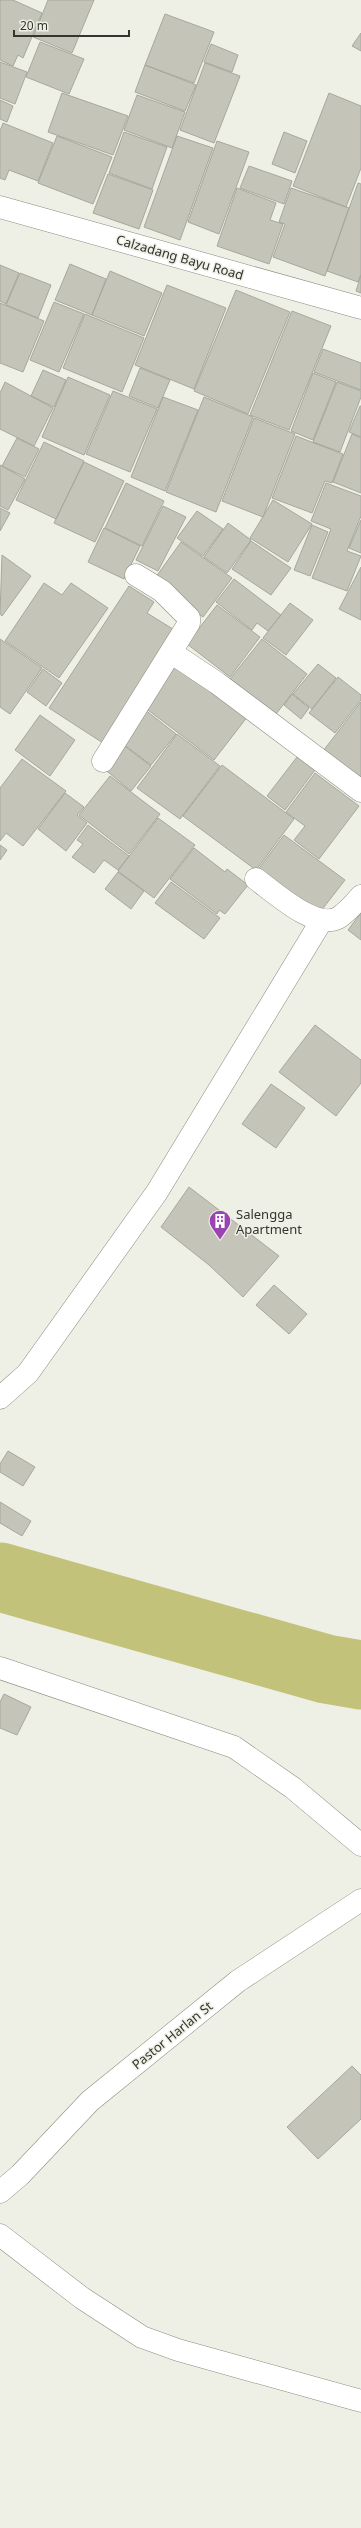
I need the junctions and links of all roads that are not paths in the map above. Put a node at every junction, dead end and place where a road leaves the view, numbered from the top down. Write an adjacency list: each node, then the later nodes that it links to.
1 (0, 207): 2 (street, Calzadang Bayu Road)
2 (361, 308)
3 (136, 575): 4 (street)
4 (172, 653): 5 (street); 6 (street)
5 (103, 761)
6 (361, 791)
7 (256, 879): 9 (street)
8 (361, 896): 9 (street)
9 (322, 920): 10 (street)
10 (0, 1398)
11 (0, 1668): 12 (street)
12 (361, 1845)
13 (361, 1900): 14 (street, Pastor Harlan St)
14 (0, 2192)
15 (0, 2235): 16 (street)
16 (361, 2401)

